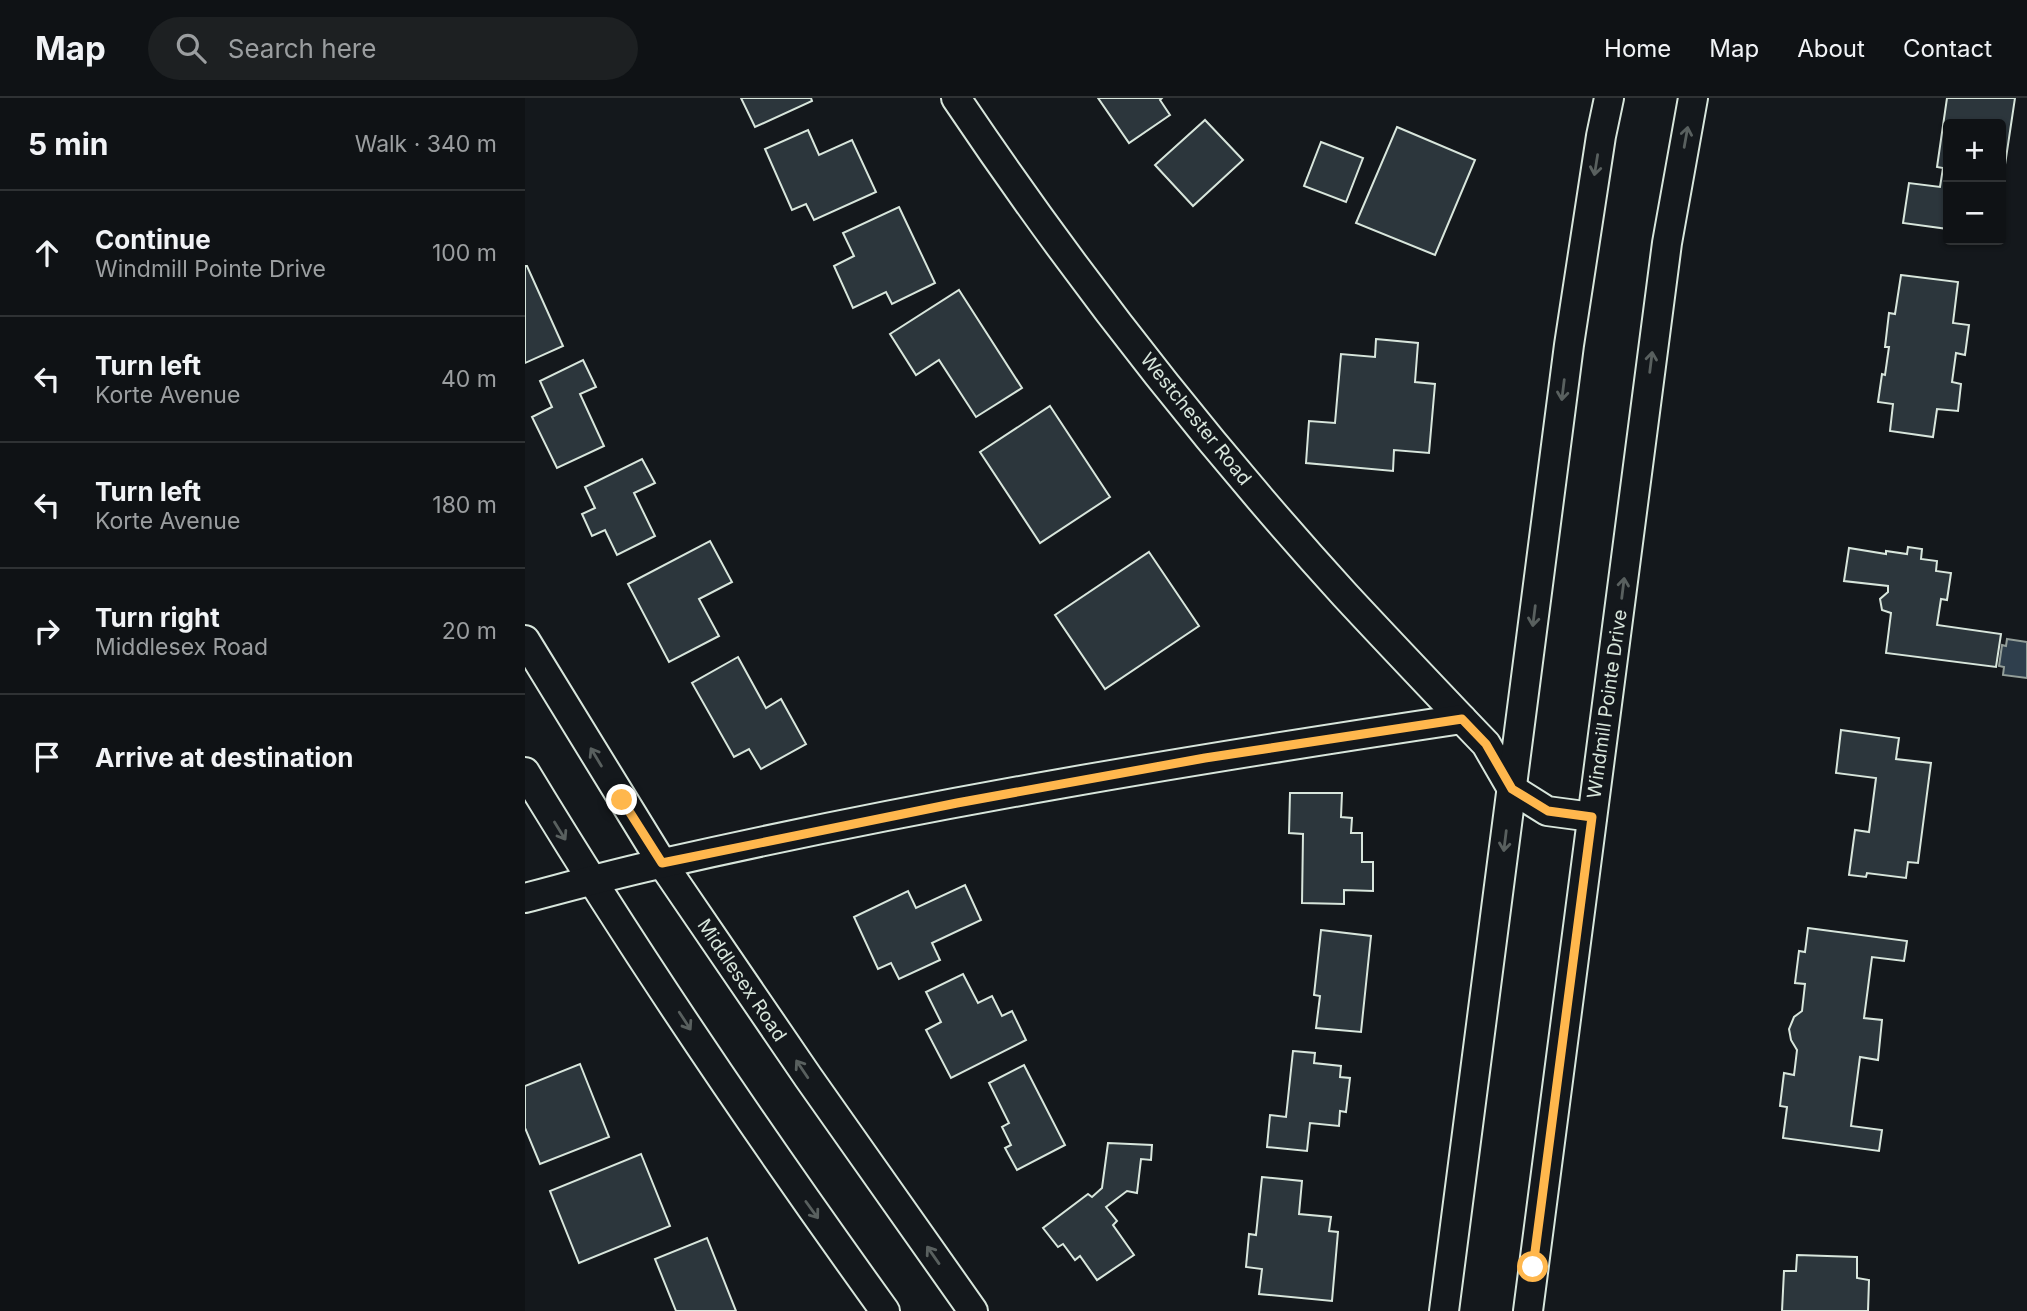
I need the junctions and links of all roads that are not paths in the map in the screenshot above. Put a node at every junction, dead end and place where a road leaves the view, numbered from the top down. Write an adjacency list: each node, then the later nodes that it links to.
1 (956, 98): 5 (street, Westchester Road)
2 (1609, 98): 7 (street, one-way to 7)
3 (1693, 98): 8 (street, Windmill Pointe Drive, one-way to 3)
4 (525, 640): 9 (street, Middlesex Road, one-way to 4)
5 (1462, 719): 7 (street, Westchester Road); 9 (street)
6 (525, 772): 10 (street, one-way to 10)
7 (1512, 789): 8 (street); 14 (street, one-way to 14)
8 (1592, 817): 15 (street, Windmill Pointe Drive)
9 (662, 863): 10 (street); 13 (street, Middlesex Road, one-way to 9)
10 (593, 881): 11 (street); 12 (street, one-way to 12)
11 (525, 898)
12 (885, 1311)
13 (972, 1311)
14 (1444, 1311)
15 (1528, 1311)

